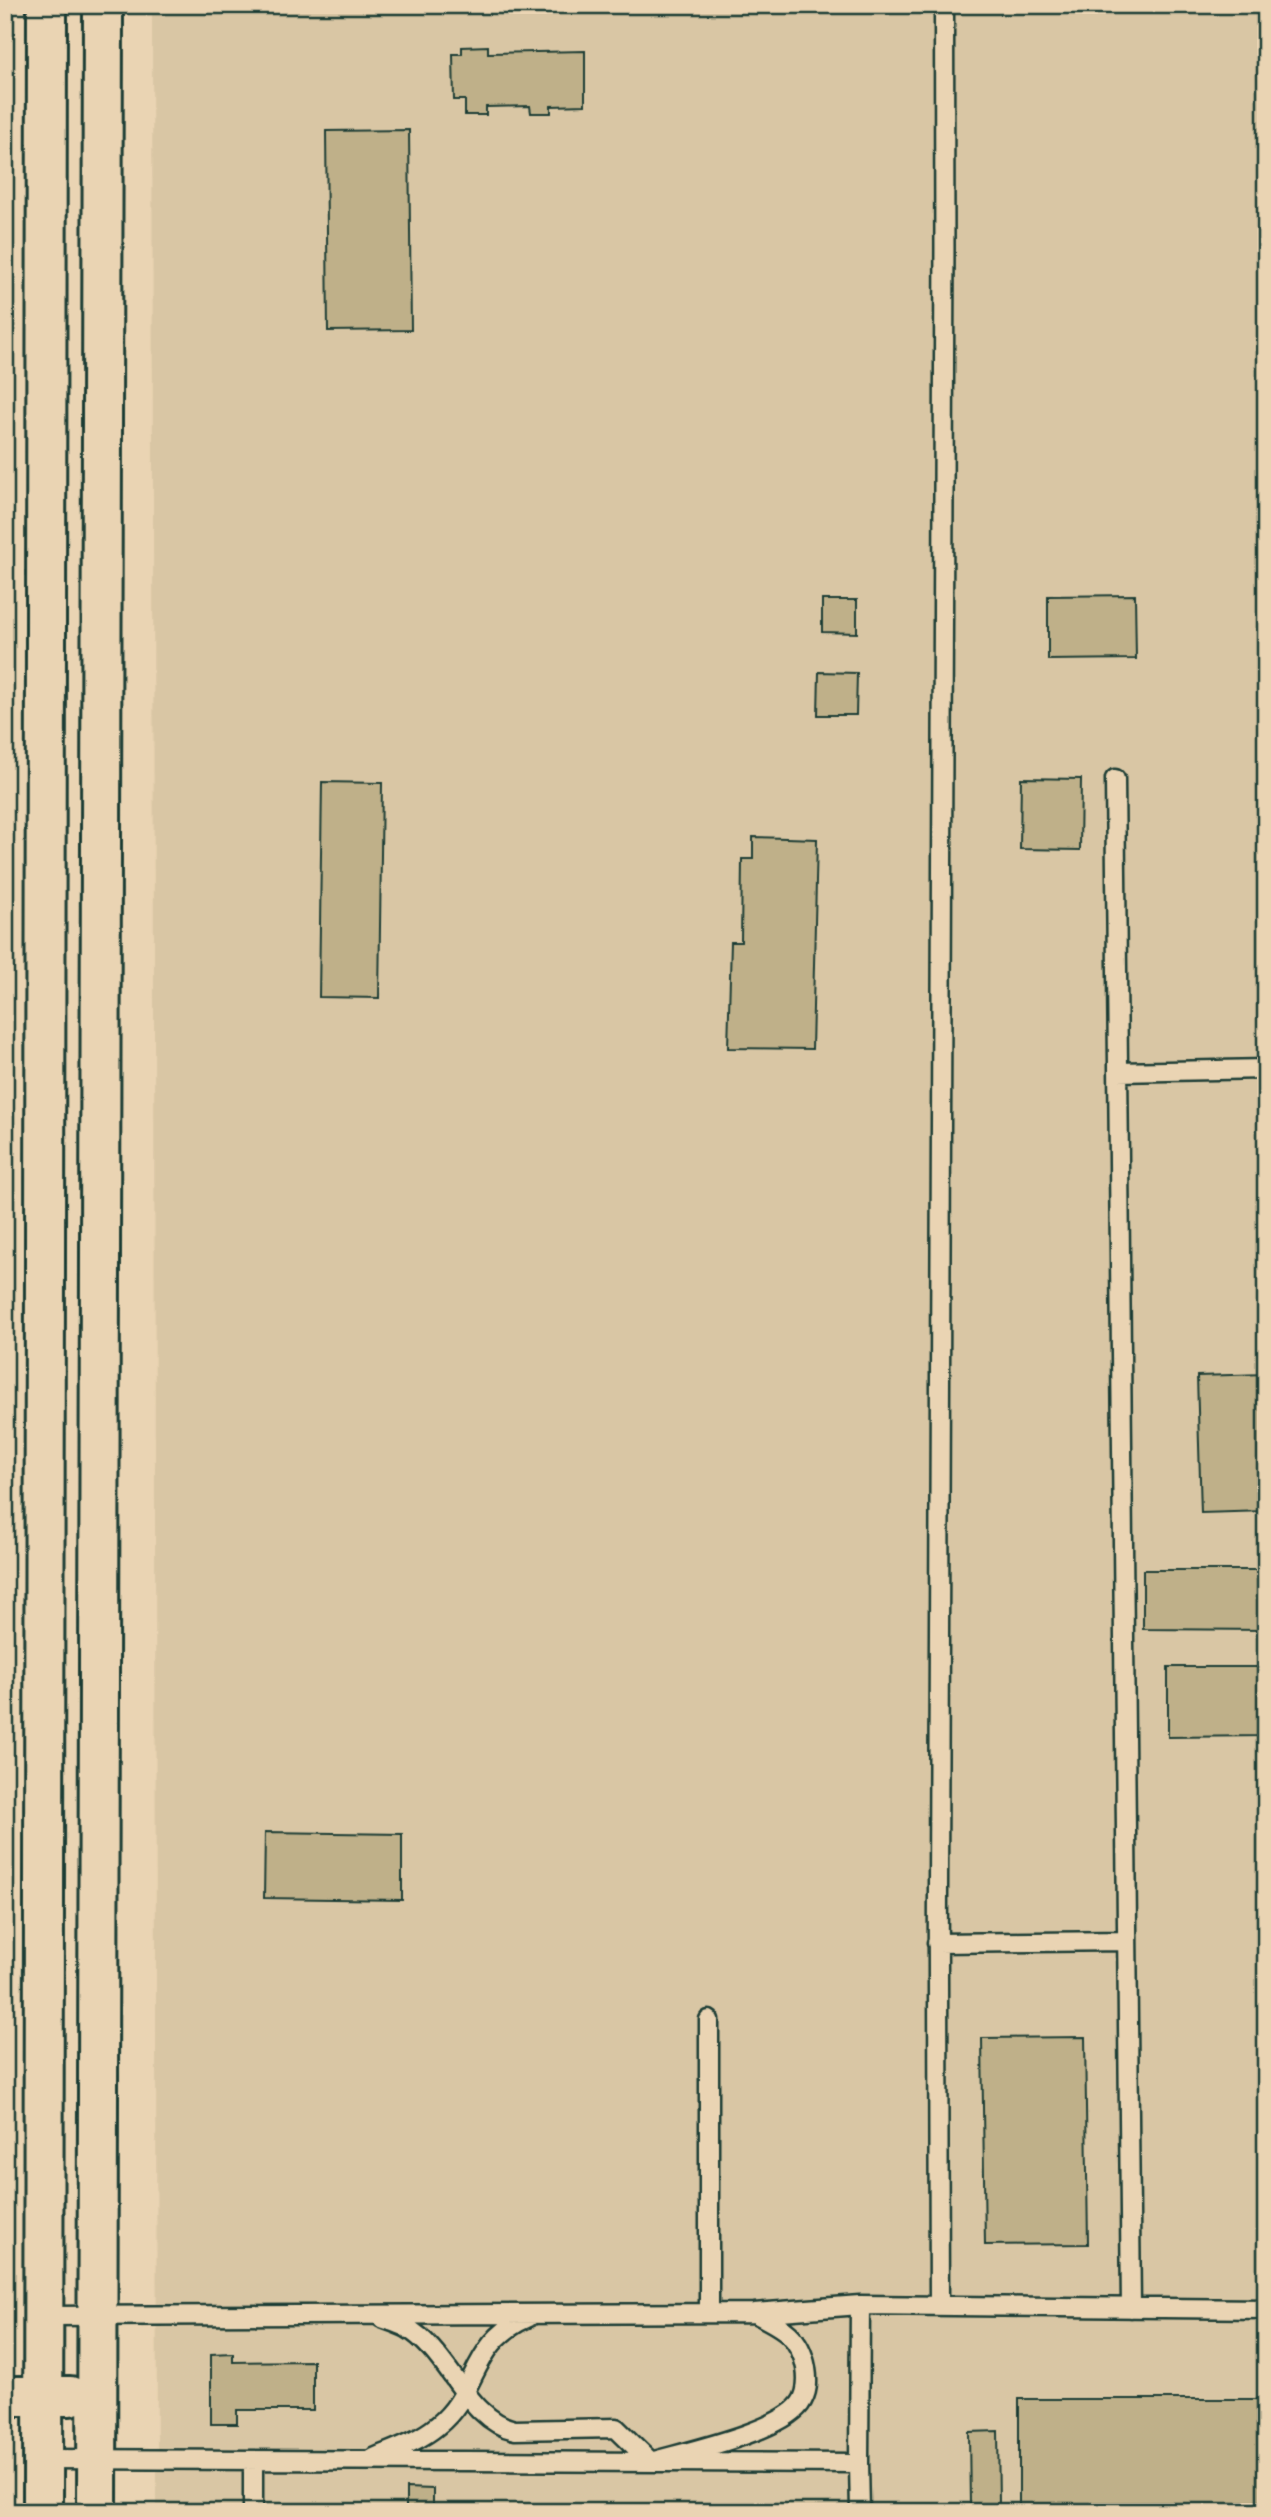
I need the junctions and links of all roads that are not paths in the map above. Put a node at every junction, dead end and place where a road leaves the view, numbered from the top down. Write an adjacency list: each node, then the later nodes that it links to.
1 (47, 5): 18 (street)
2 (103, 5): 19 (street)
3 (944, 5): 8 (lane)
4 (1115, 779): 6 (lane)
5 (1266, 1069): 6 (lane)
6 (1118, 1072): 7 (lane)
7 (1127, 1941): 8 (lane); 12 (lane)
8 (937, 1943): 11 (lane)
9 (709, 2020): 14 (lane)
10 (860, 2305): 11 (lane); 15 (lane); 29 (lane)
11 (939, 2306): 12 (lane)
12 (1130, 2308): 13 (lane)
13 (1266, 2309)
14 (709, 2313): 15 (lane); 16 (lane)
15 (754, 2313): 28 (lane)
16 (535, 2314): 17 (lane); 20 (lane)
17 (373, 2315): 19 (lane); 20 (lane)
18 (45, 2316): 19 (lane); 22 (street)
19 (99, 2316): 23 (street)
20 (466, 2392): 27 (lane); 28 (lane)
21 (5, 2396): 22 (street)
22 (44, 2396): 23 (street); 24 (street)
23 (98, 2396): 25 (street)
24 (43, 2459): 25 (lane); 30 (street)
25 (97, 2459): 26 (lane); 31 (street)
26 (253, 2460): 27 (lane); 32 (lane)
27 (368, 2460): 28 (lane)
28 (650, 2462): 29 (lane)
29 (859, 2463): 33 (lane)
30 (43, 2512)
31 (97, 2512)
32 (253, 2512)
33 (860, 2512)

